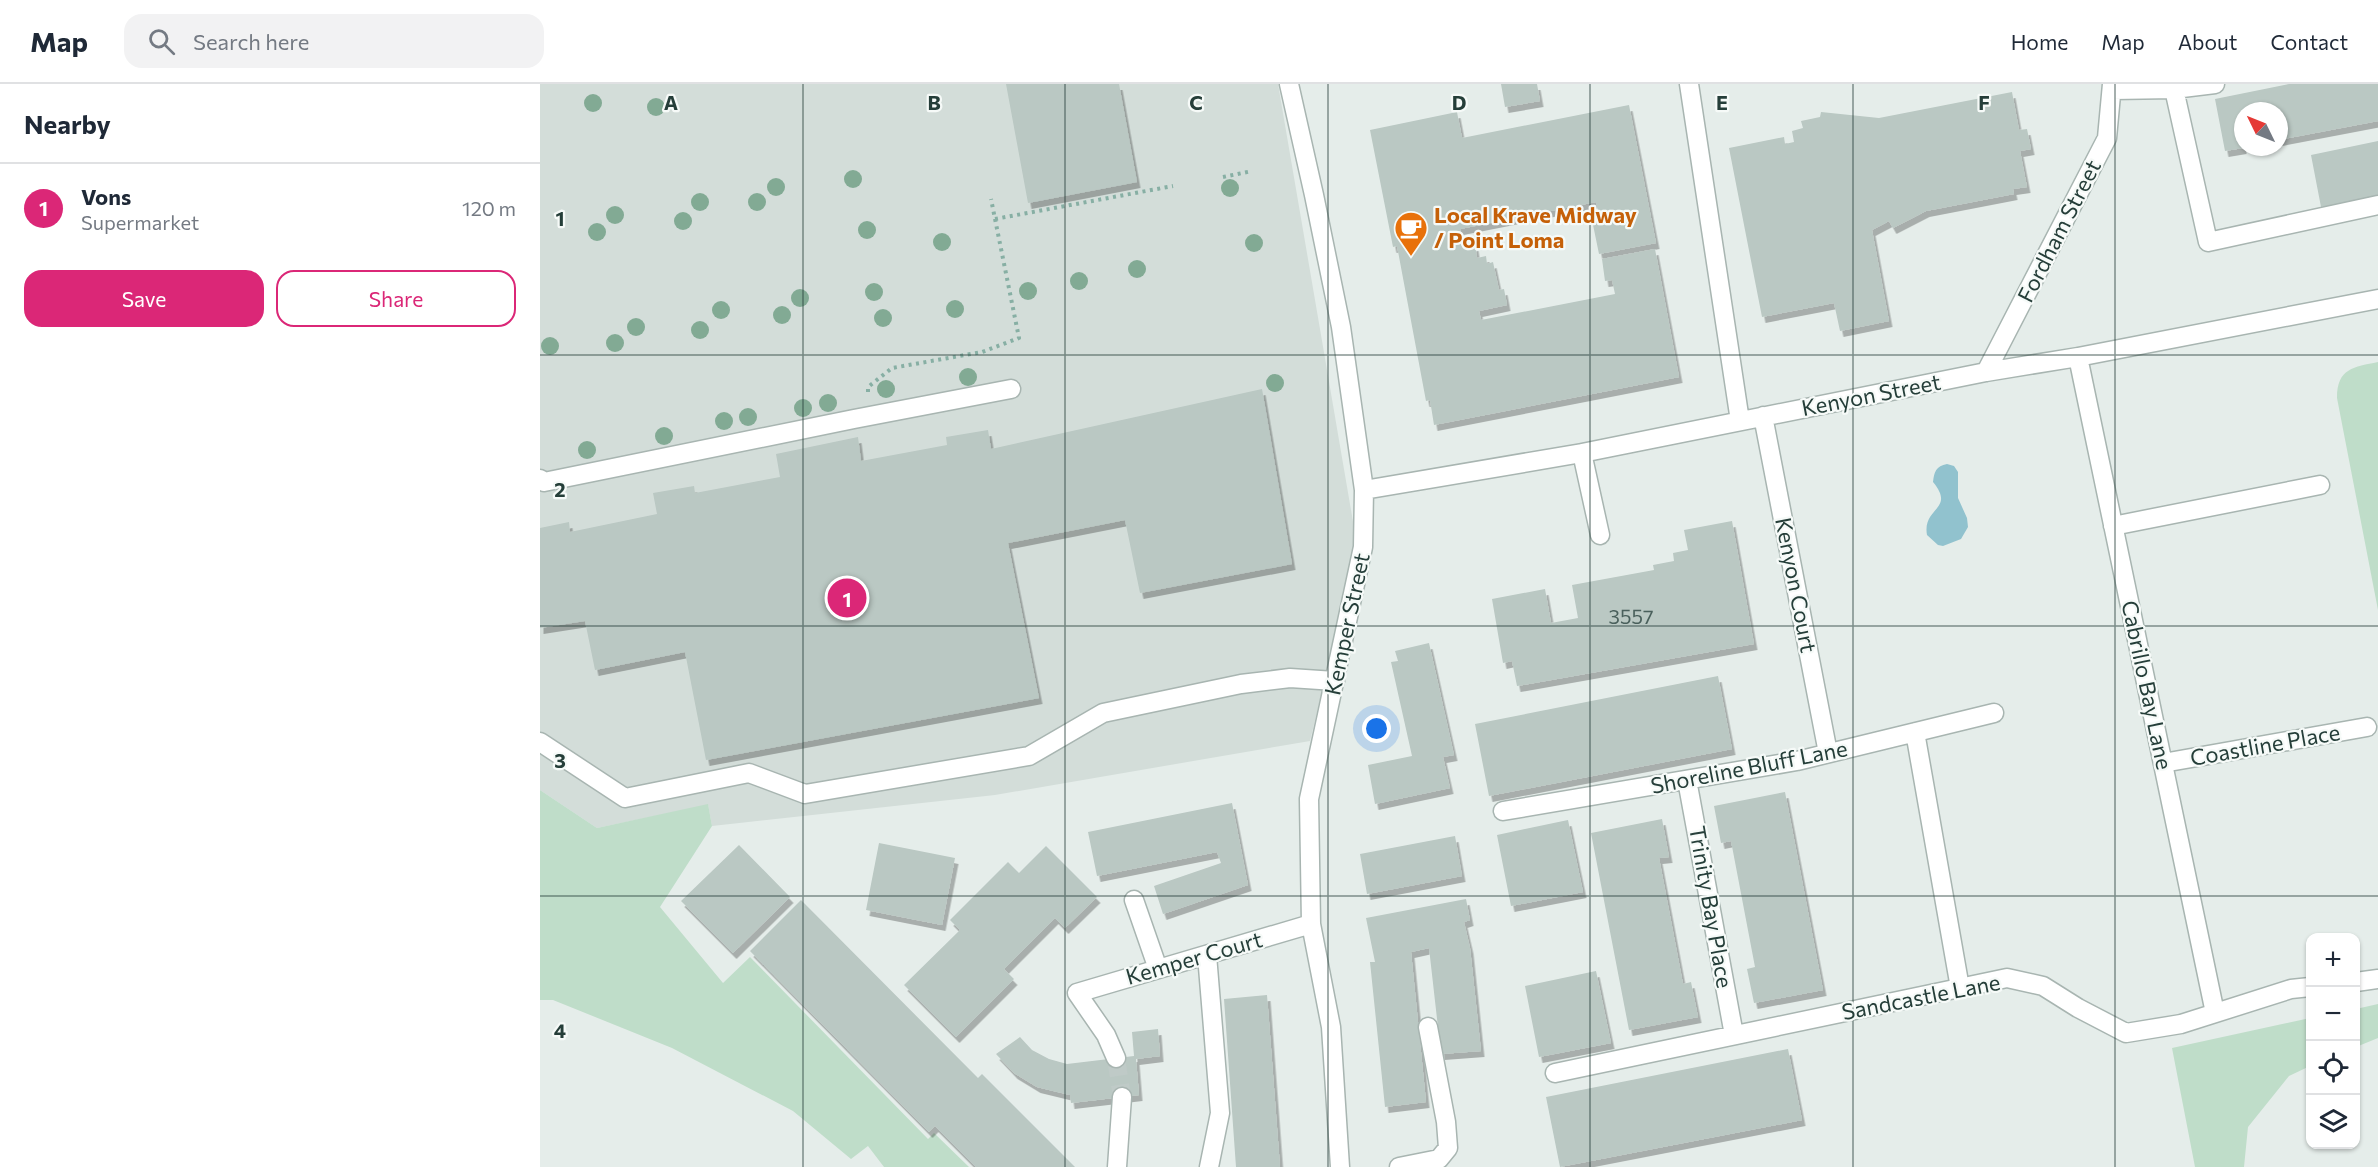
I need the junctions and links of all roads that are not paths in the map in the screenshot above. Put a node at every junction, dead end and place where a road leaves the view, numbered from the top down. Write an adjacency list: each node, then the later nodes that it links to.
1 (1289, 84): 2 (street); 17 (street, Kemper Street)
2 (1295, 84)
3 (1689, 84): 13 (street)
4 (2215, 84): 6 (street)
5 (2112, 87): 6 (street); 10 (street, Fordham Street)
6 (2174, 89): 7 (street)
7 (2378, 205)
8 (2378, 299): 9 (street, Kenyon Street)
9 (2078, 357): 10 (street, Kenyon Street); 18 (street, Cabrillo Bay Lane)
10 (1986, 372): 12 (street, Kenyon Street)
11 (1011, 390): 15 (street)
12 (1763, 416): 13 (street, Kenyon Street); 25 (street, Kenyon Court)
13 (1740, 421): 14 (street, Kenyon Street)
14 (1582, 453): 17 (street, Kenyon Street); 19 (street)
15 (540, 479)
16 (2320, 485): 18 (street)
17 (1364, 490): 20 (street, Kemper Street)
18 (2114, 526): 26 (street, Cabrillo Bay Lane)
19 (1600, 535)
20 (1335, 681): 24 (street); 30 (street, Kemper Street)
21 (1994, 713): 23 (street, Shoreline Bluff Lane)
22 (2367, 727): 26 (street, Coastline Place)
23 (1915, 732): 25 (street, Shoreline Bluff Lane); 36 (street)
24 (540, 742)
25 (1828, 753): 27 (street, Shoreline Bluff Lane)
26 (2163, 763): 37 (street, Cabrillo Bay Lane)
27 (1687, 780): 28 (street, Shoreline Bluff Lane); 39 (street, Trinity Bay Place)
28 (1503, 811)
29 (1134, 900): 32 (street)
30 (1311, 924): 31 (street, Kemper Court); 45 (street, Kemper Street)
31 (1207, 955): 32 (street, Kemper Court); 44 (street)
32 (1158, 969): 40 (street, Kemper Court)
33 (2378, 979): 34 (street)
34 (2360, 981)
35 (2306, 987): 37 (street, Sandcastle Lane)
36 (1960, 988): 37 (street, Sandcastle Lane); 39 (street, Sandcastle Lane)
37 (2215, 1013)
38 (1428, 1027): 46 (street)
39 (1734, 1035): 41 (street, Sandcastle Lane)
40 (1116, 1058)
41 (1555, 1073)
42 (1122, 1097): 43 (street)
43 (1117, 1167)
44 (1209, 1167)
45 (1340, 1167)
46 (1399, 1167)

